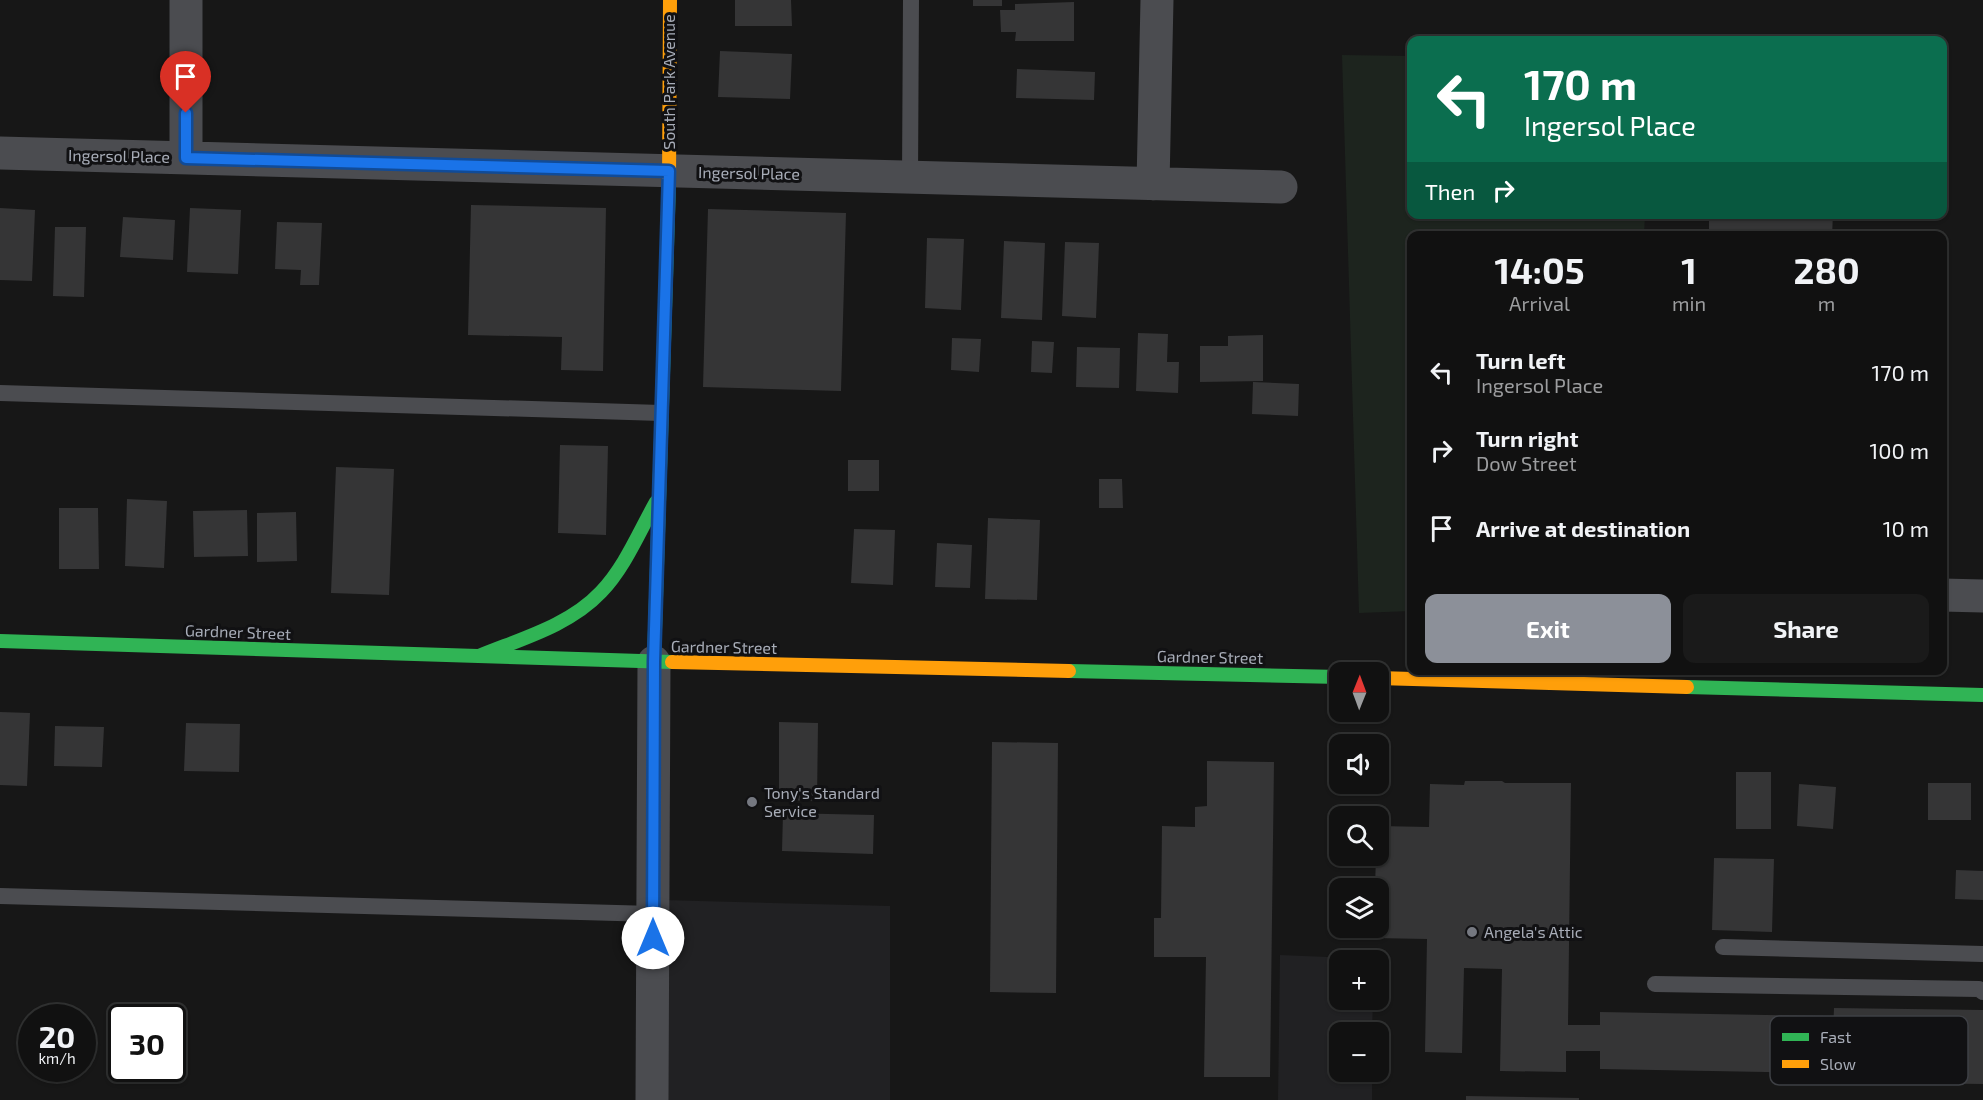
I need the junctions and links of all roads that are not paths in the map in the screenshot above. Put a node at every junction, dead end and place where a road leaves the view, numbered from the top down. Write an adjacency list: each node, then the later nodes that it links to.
1 (186, 0): 6 (street)
2 (670, 0): 7 (main road, South Park Avenue)
3 (911, 0): 8 (lane)
4 (1157, 0): 9 (street)
5 (0, 153): 6 (street, Ingersol Place)
6 (186, 158): 7 (street, Ingersol Place)
7 (669, 171): 8 (street, Ingersol Place); 12 (main road, South Park Avenue)
8 (910, 178): 9 (street, Ingersol Place)
9 (1153, 184): 10 (street, Ingersol Place)
10 (1281, 187)
11 (0, 393): 12 (lane)
12 (662, 413): 13 (main road, South Park Avenue)
13 (659, 498): 17 (main road); 18 (main road, South Park Avenue)
14 (1947, 595): 15 (street)
15 (1983, 596)
16 (0, 641): 17 (main road, Gardner Street)
17 (479, 656): 18 (main road, Gardner Street)
18 (654, 662): 19 (main road, Gardner Street); 23 (street, South Park Avenue)
19 (1329, 676)
20 (1389, 678): 21 (main road)
21 (1983, 695)
22 (0, 896): 23 (lane)
23 (653, 914): 28 (street, South Park Avenue)
24 (1723, 947): 25 (lane)
25 (1983, 954)
26 (1654, 984): 27 (lane)
27 (1983, 992)
28 (652, 1100)

